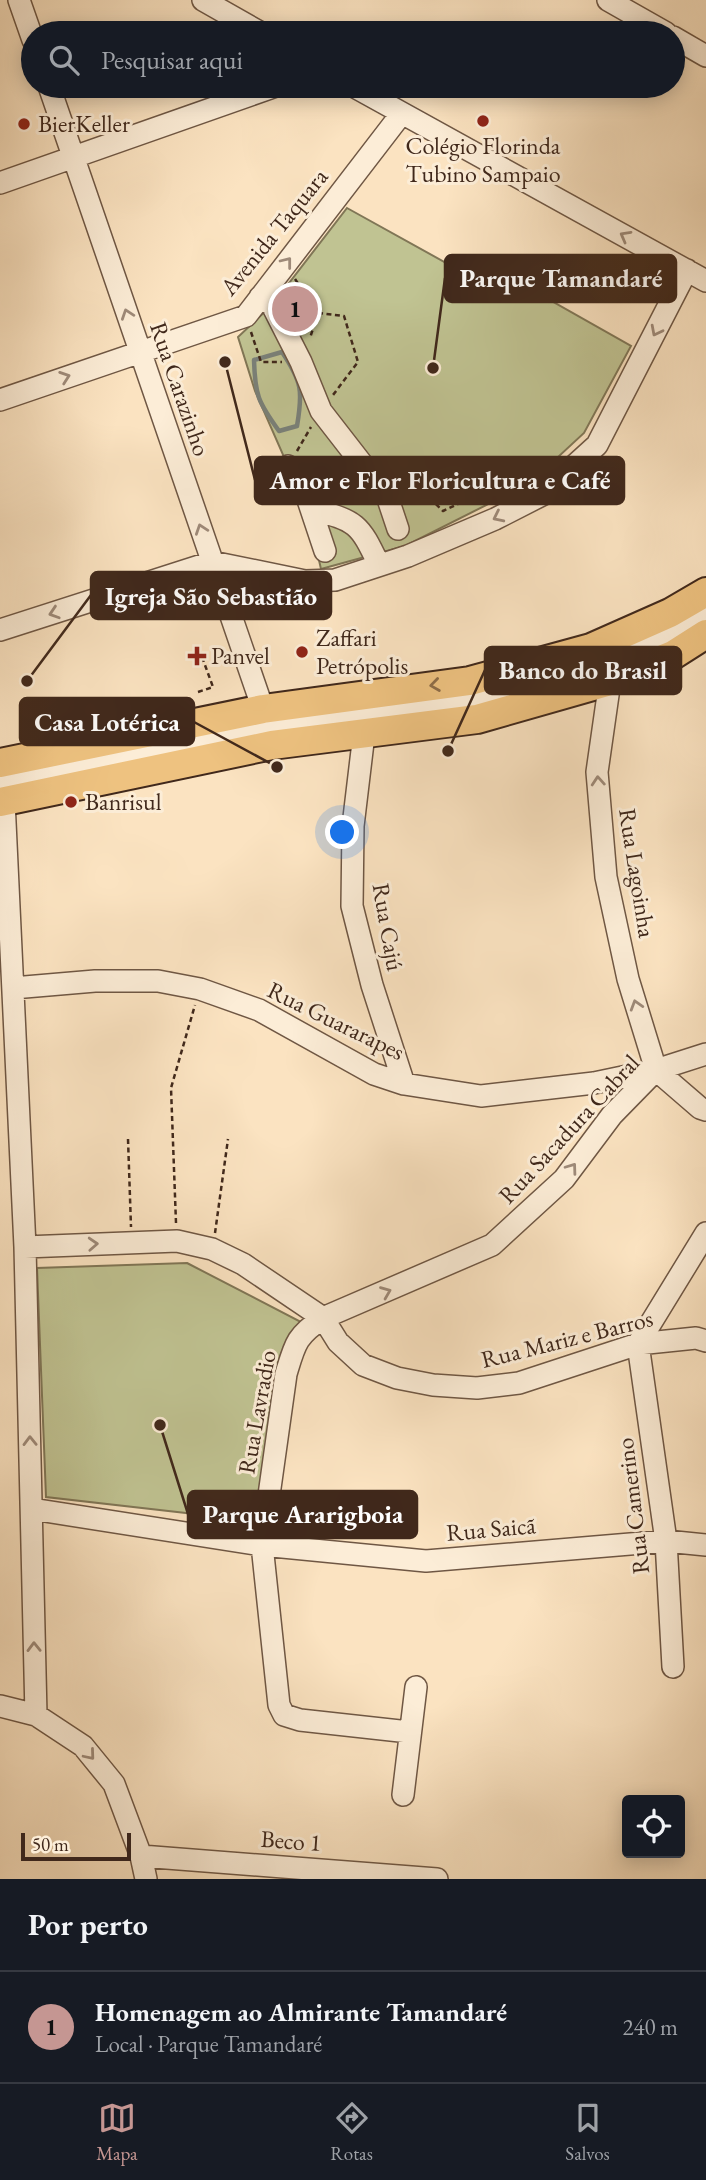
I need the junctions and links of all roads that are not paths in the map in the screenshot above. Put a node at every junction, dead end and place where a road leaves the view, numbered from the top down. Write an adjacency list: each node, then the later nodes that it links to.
1 (19, 0): 4 (street)
2 (203, 0): 5 (street)
3 (608, 0): 6 (street)
4 (26, 21)
5 (240, 21)
6 (645, 21)
7 (685, 44): 8 (street)
8 (706, 56)
9 (53, 98): 13 (street, Rua Carazinho)
10 (242, 98): 13 (street)
11 (375, 98): 12 (street)
12 (402, 113): 15 (street, one-way to 12); 17 (street, Avenida Taquara, one-way to 12)
13 (74, 158): 14 (street); 18 (street, Rua Carazinho, one-way to 13)
14 (0, 183)
15 (687, 270): 16 (street); 25 (street, one-way to 25)
16 (706, 281)
17 (260, 297): 18 (street, Avenida Taquara); 22 (street)
18 (140, 351): 19 (street, Avenida Taquara, one-way to 18); 24 (street, Rua Carazinho, one-way to 18)
19 (0, 400)
20 (288, 466): 21 (street)
21 (311, 509): 23 (street); 25 (street)
22 (398, 529)
23 (325, 551)
24 (212, 562): 25 (street); 28 (street, one-way to 28); 31 (street, Rua Carazinho)
25 (379, 565)
26 (706, 592): 31 (main road, one-way to 31)
27 (706, 613): 33 (street)
28 (0, 630)
29 (706, 635): 30 (main road)
30 (610, 681): 32 (main road); 39 (street, Rua Lagoinha, one-way to 30)
31 (263, 709): 33 (street); 35 (main road)
32 (364, 734): 34 (main road); 41 (street, Rua Cajú)
33 (187, 744): 34 (street); 36 (street)
34 (272, 745): 36 (main road)
35 (0, 763)
36 (1, 795): 37 (street)
37 (13, 988): 41 (street, Rua Guararapes); 42 (street)
38 (706, 1054): 39 (street, Rua Sacadura Cabral)
39 (656, 1070): 40 (street, Rua Guararapes); 43 (street); 44 (street, Rua Sacadura Cabral)
40 (594, 1083): 41 (street, Rua Guararapes); 44 (street)
41 (404, 1084)
42 (8, 1104): 46 (street)
43 (706, 1110)
44 (611, 1115): 47 (street, Rua Sacadura Cabral, one-way to 44)
45 (706, 1233): 49 (street)
46 (25, 1247): 47 (street, Rua Mariz e Barros, one-way to 47); 50 (street, one-way to 46)
47 (323, 1318): 49 (street, Rua Mariz e Barros); 52 (street, Rua Lavradio)
48 (706, 1341): 49 (street, Rua Mariz e Barros)
49 (638, 1344): 51 (street, Rua Camerino)
50 (32, 1509): 52 (street, Rua Saicã); 57 (street, one-way to 50)
51 (666, 1541): 52 (street, Rua Saicã); 53 (street, Rua Saicã); 54 (street, Rua Camerino)
52 (262, 1545): 58 (street, Rua Lavradio)
53 (706, 1545)
54 (673, 1667)
55 (416, 1687): 58 (street)
56 (0, 1706): 57 (street)
57 (36, 1715): 60 (street, one-way to 60)
58 (410, 1732): 59 (street)
59 (403, 1795)
60 (141, 1856): 61 (street); 62 (street, Beco 1)
61 (146, 1879)
62 (438, 1879)

